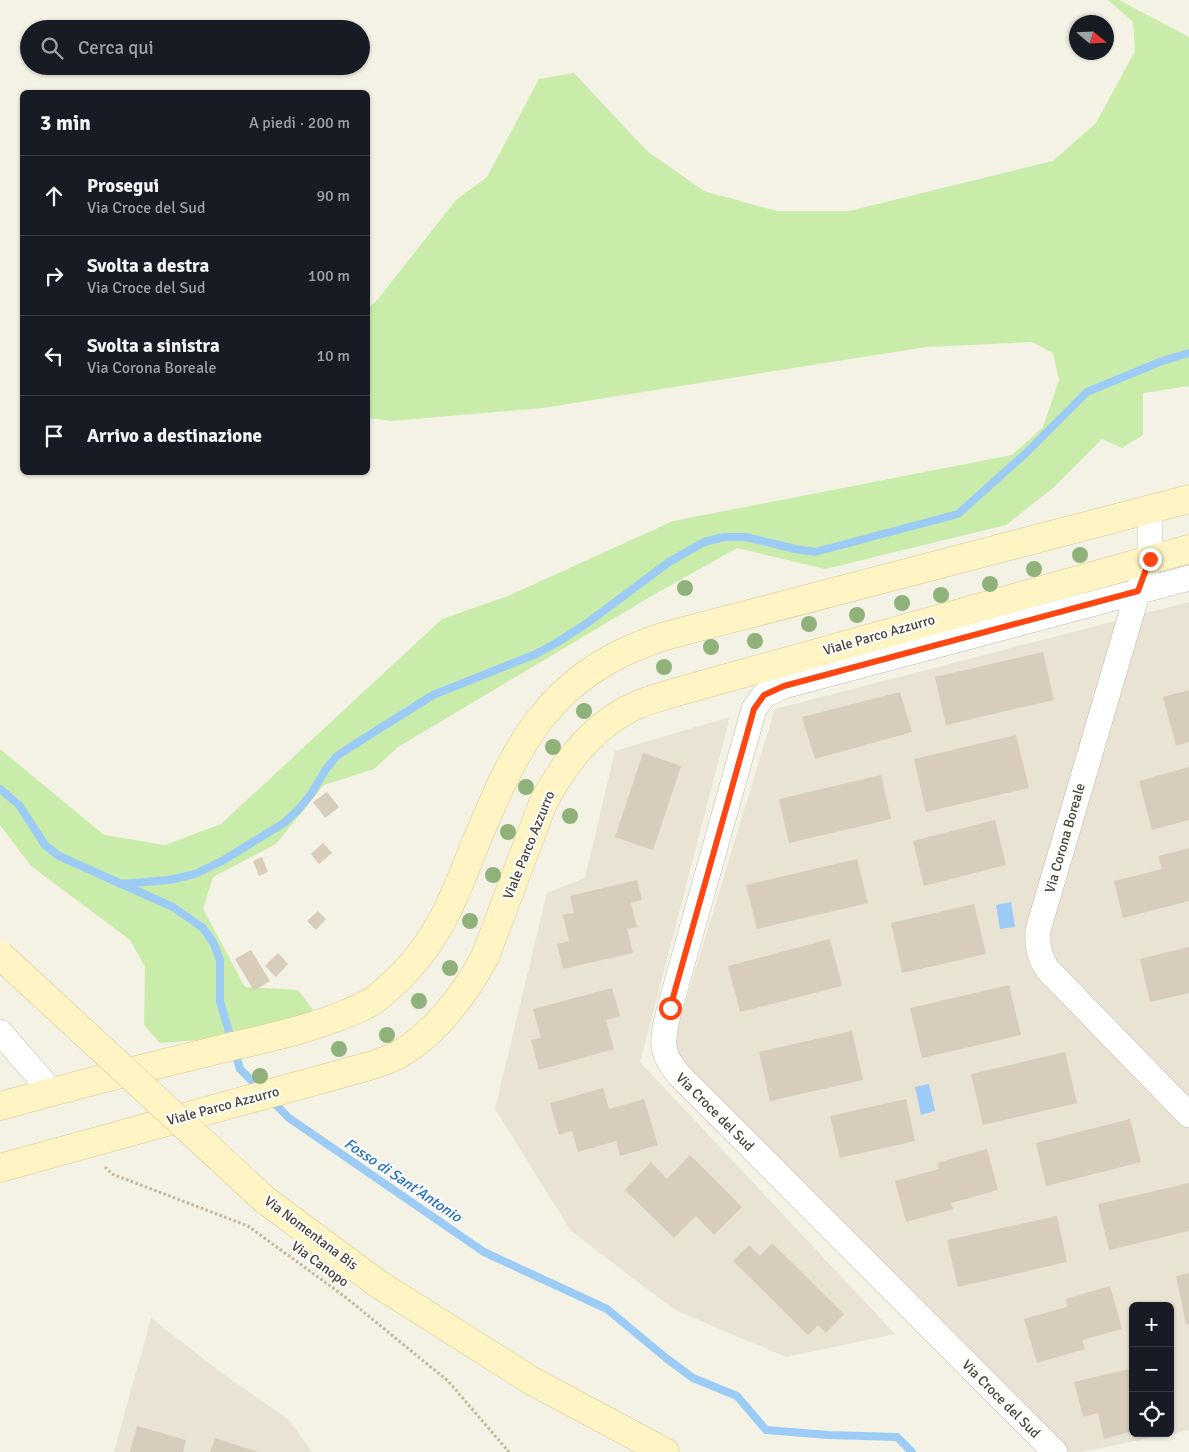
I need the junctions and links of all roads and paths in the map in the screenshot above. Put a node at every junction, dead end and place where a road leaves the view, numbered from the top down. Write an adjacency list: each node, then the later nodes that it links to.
1 (1189, 499): 2 (street)
2 (1150, 510): 4 (street, Via Corona Boreale); 9 (street)
3 (1189, 549): 4 (street, Viale Parco Azzurro)
4 (1150, 559): 6 (street, Via Corona Boreale); 12 (street, Viale Parco Azzurro)
5 (1189, 578): 6 (street, Via Croce del Sud)
6 (1138, 591): 11 (street, Via Corona Boreale); 16 (street, Via Croce del Sud)
7 (0, 955): 15 (street, Via Nomentana Bis, bridge)
8 (0, 1032): 9 (street)
9 (52, 1092): 10 (street)
10 (0, 1106)
11 (1189, 1115)
12 (83, 1145): 13 (street, Viale Parco Azzurro); 14 (path, Via Canopo)
13 (0, 1168)
14 (509, 1452)
15 (665, 1452)
16 (1055, 1452)

